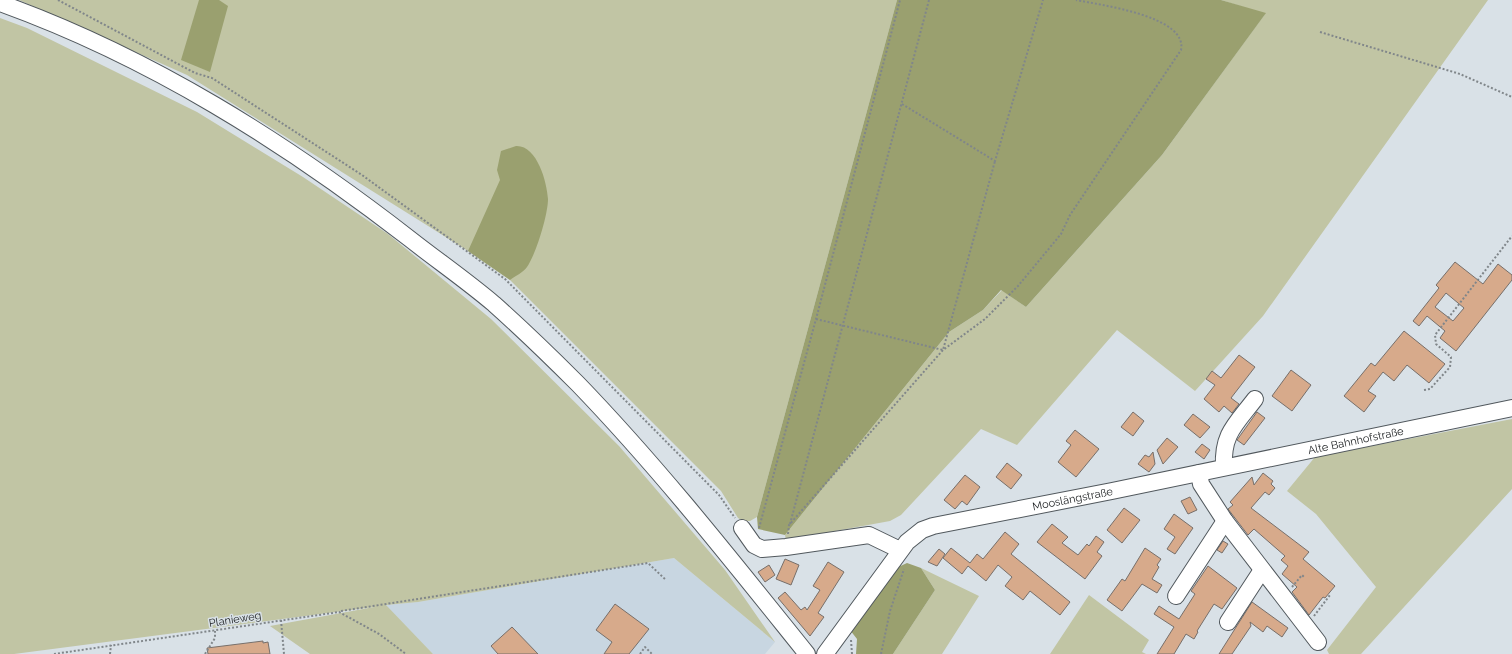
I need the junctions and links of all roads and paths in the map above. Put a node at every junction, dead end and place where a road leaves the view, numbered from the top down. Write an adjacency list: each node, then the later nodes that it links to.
1 (900, 0): 11 (path)
2 (929, 0): 8 (path)
3 (1043, 0): 9 (path)
4 (1076, 0): 13 (path)
5 (0, 3): 45 (street)
6 (1320, 32): 7 (path)
7 (1512, 97)
8 (902, 104): 9 (path); 12 (path)
9 (995, 161): 13 (path)
10 (1512, 236): 14 (path)
11 (816, 319): 12 (path); 22 (path)
12 (843, 325): 13 (path); 20 (path)
13 (943, 350): 20 (path)
14 (1424, 390)
15 (1255, 399): 17 (street)
16 (1512, 408): 17 (street, Alte Bahnhofstraße)
17 (1224, 468): 18 (street, Alte Bahnhofstraße)
18 (1199, 473): 19 (street); 24 (street, Mooslängstraße)
19 (1225, 521): 25 (street); 29 (street)
20 (789, 525): 23 (path)
21 (742, 528): 22 (street)
22 (754, 546): 23 (street)
23 (786, 547): 24 (street)
24 (900, 550): 46 (street, Mooslängstraße); 47 (path)
25 (1262, 570): 30 (street); 33 (street)
26 (1304, 577): 30 (path)
27 (666, 580): 31 (path, Planieweg)
28 (1330, 595): 34 (path)
29 (1176, 596)
30 (1283, 597): 34 (street)
31 (339, 612): 32 (path, Planieweg); 42 (path)
32 (280, 620): 35 (path, Planieweg); 41 (path)
33 (1228, 622)
34 (1305, 626): 36 (street)
35 (215, 631): 37 (path, Planieweg); 40 (path)
36 (1318, 642)
37 (111, 645): 38 (path, Planieweg); 39 (path)
38 (54, 654)
39 (110, 654)
40 (205, 654)
41 (284, 654)
42 (406, 654)
43 (640, 654): 44 (path)
44 (652, 654)
45 (807, 654)
46 (825, 654)
47 (881, 654)

